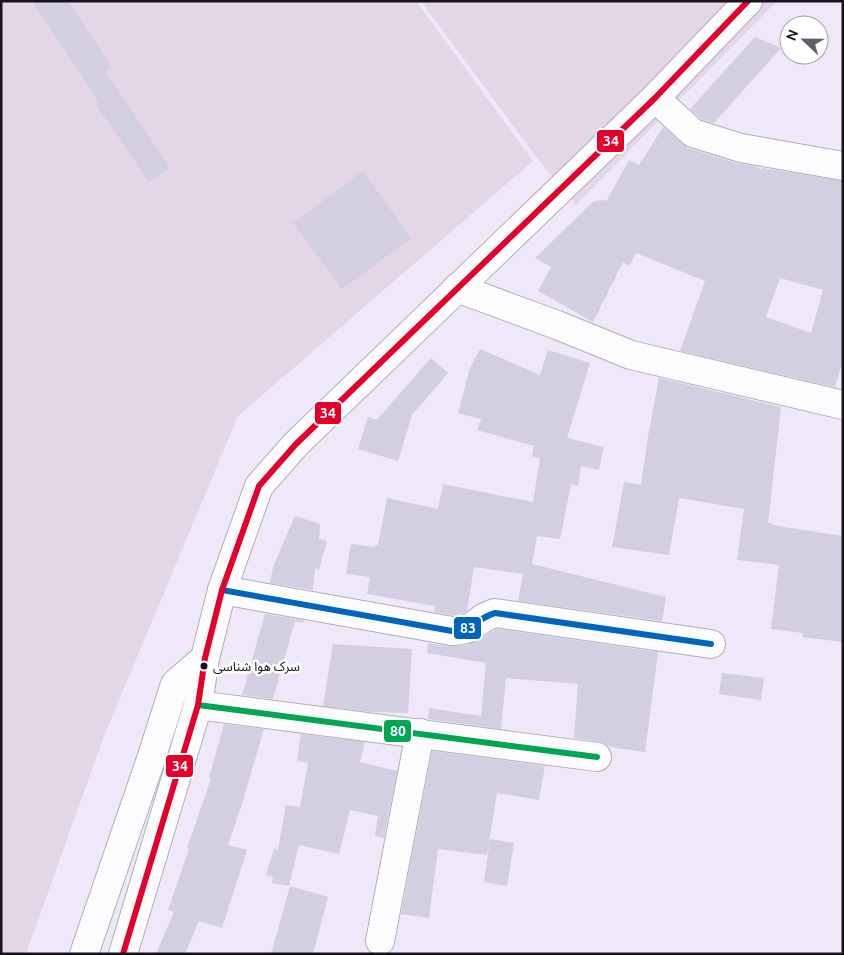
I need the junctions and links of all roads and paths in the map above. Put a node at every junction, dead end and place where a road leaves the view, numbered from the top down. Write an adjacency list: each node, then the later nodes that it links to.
1 (748, 1): 2 (street)
2 (654, 98): 3 (street); 4 (street)
3 (843, 166)
4 (457, 288): 5 (street); 6 (street)
5 (843, 405)
6 (222, 590): 7 (street); 8 (street)
7 (711, 644)
8 (205, 658): 9 (street); 13 (street)
9 (198, 705): 10 (street); 14 (street)
10 (420, 733): 11 (street); 12 (street)
11 (596, 757)
12 (380, 941)
13 (84, 954)
14 (123, 954)

